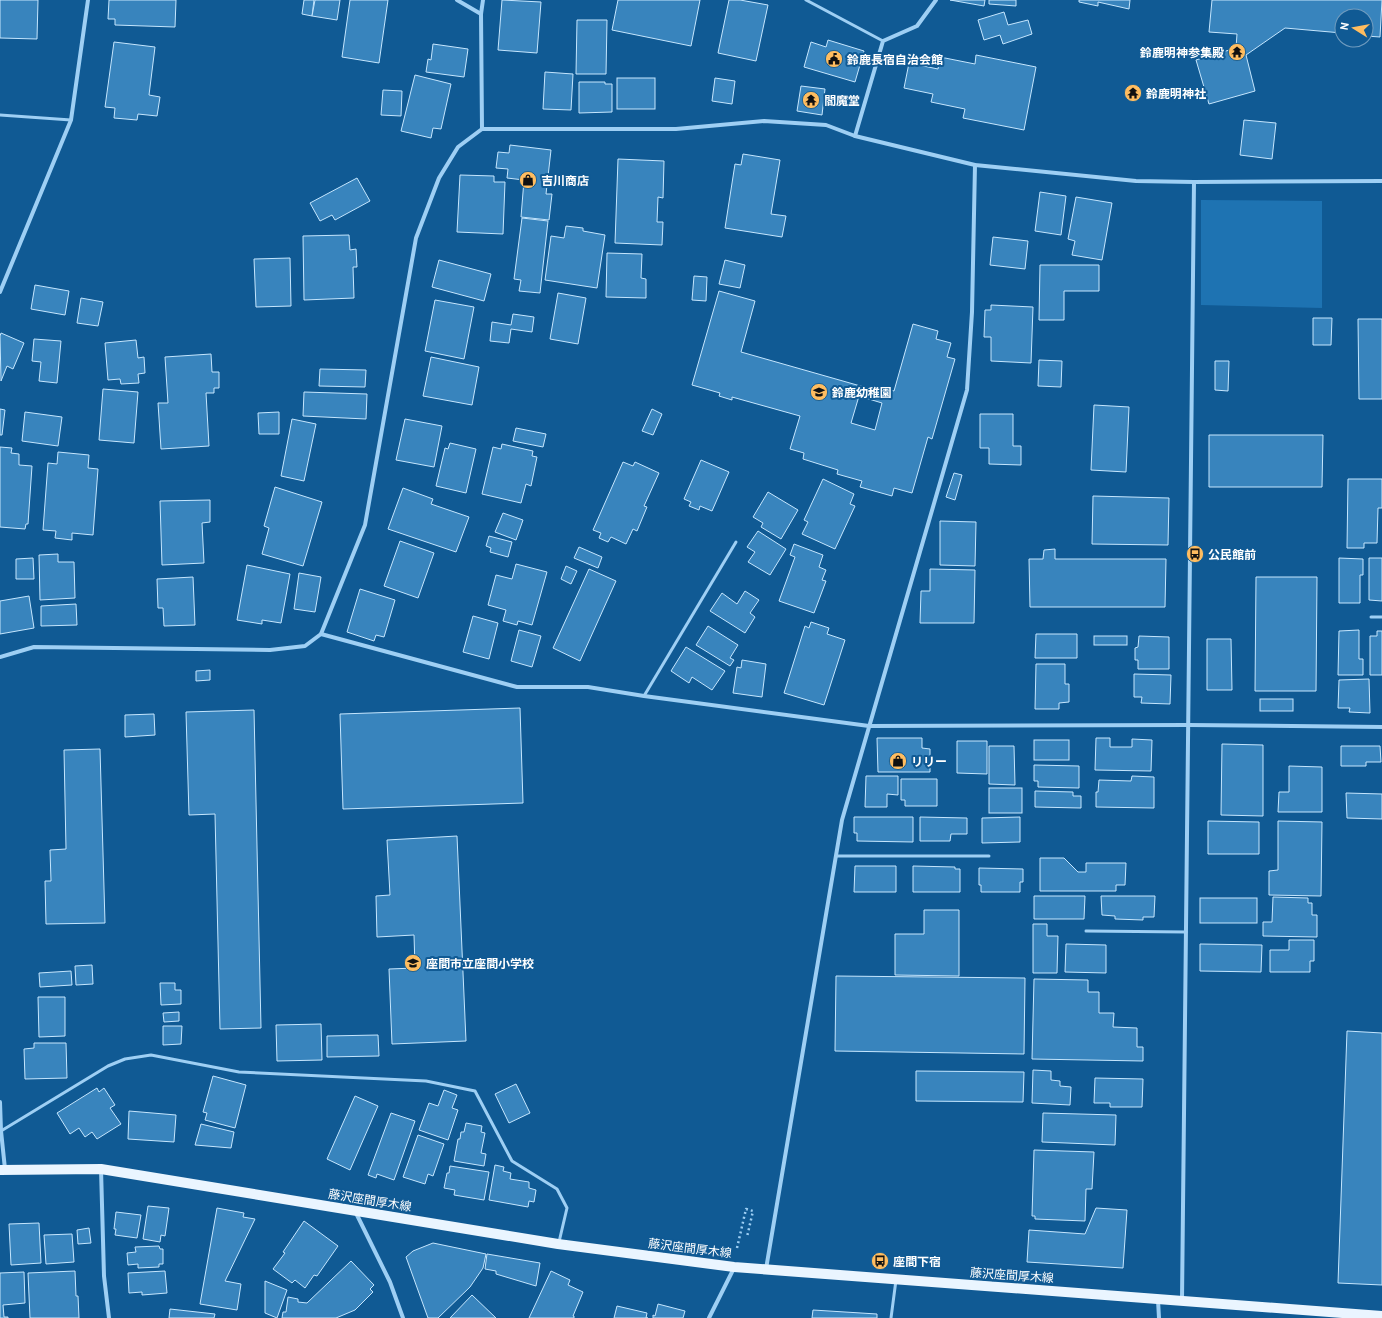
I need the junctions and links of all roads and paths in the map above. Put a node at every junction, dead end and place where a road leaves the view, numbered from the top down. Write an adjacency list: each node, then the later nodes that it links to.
1 (88, 0): 9 (street)
2 (457, 0): 6 (street)
3 (483, 0): 6 (street)
4 (806, 0): 7 (lane)
5 (936, 0): 7 (street)
6 (481, 14): 10 (street)
7 (883, 41): 11 (street)
8 (0, 115): 9 (lane)
9 (71, 120): 15 (street)
10 (482, 129): 11 (street); 19 (street)
11 (855, 136): 12 (street)
12 (975, 165): 14 (street); 23 (street)
13 (1382, 181): 14 (street)
14 (1194, 182): 22 (street)
15 (0, 292)
16 (736, 542): 21 (lane)
17 (1371, 617): 18 (lane)
18 (1382, 617)
19 (321, 634): 20 (street); 21 (street)
20 (0, 657)
21 (644, 696): 23 (street)
22 (1188, 725): 23 (street); 24 (street); 28 (street)
23 (869, 726): 25 (street)
24 (1382, 727)
25 (836, 856): 26 (lane); 38 (street)
26 (988, 856)
27 (1086, 931): 28 (lane)
28 (1186, 932): 41 (street)
29 (0, 1102): 30 (street)
30 (1, 1131): 31 (street); 36 (lane)
31 (3, 1169): 32 (main road, 藤沢座間厚木線)
32 (100, 1169): 33 (main road, 藤沢座間厚木線); 43 (street)
33 (355, 1210): 36 (main road, 藤沢座間厚木線); 44 (street)
34 (740, 1236): 35 (path)
35 (747, 1238)
36 (558, 1244): 37 (main road, 藤沢座間厚木線)
37 (734, 1267): 38 (main road, 藤沢座間厚木線); 45 (street)
38 (766, 1270): 39 (main road, 藤沢座間厚木線)
39 (896, 1280): 40 (main road, 藤沢座間厚木線); 46 (lane)
40 (1158, 1300): 41 (main road, 藤沢座間厚木線); 47 (street)
41 (1182, 1302): 42 (main road, 藤沢座間厚木線)
42 (1382, 1316)
43 (109, 1318)
44 (402, 1318)
45 (708, 1318)
46 (891, 1318)
47 (1159, 1318)

